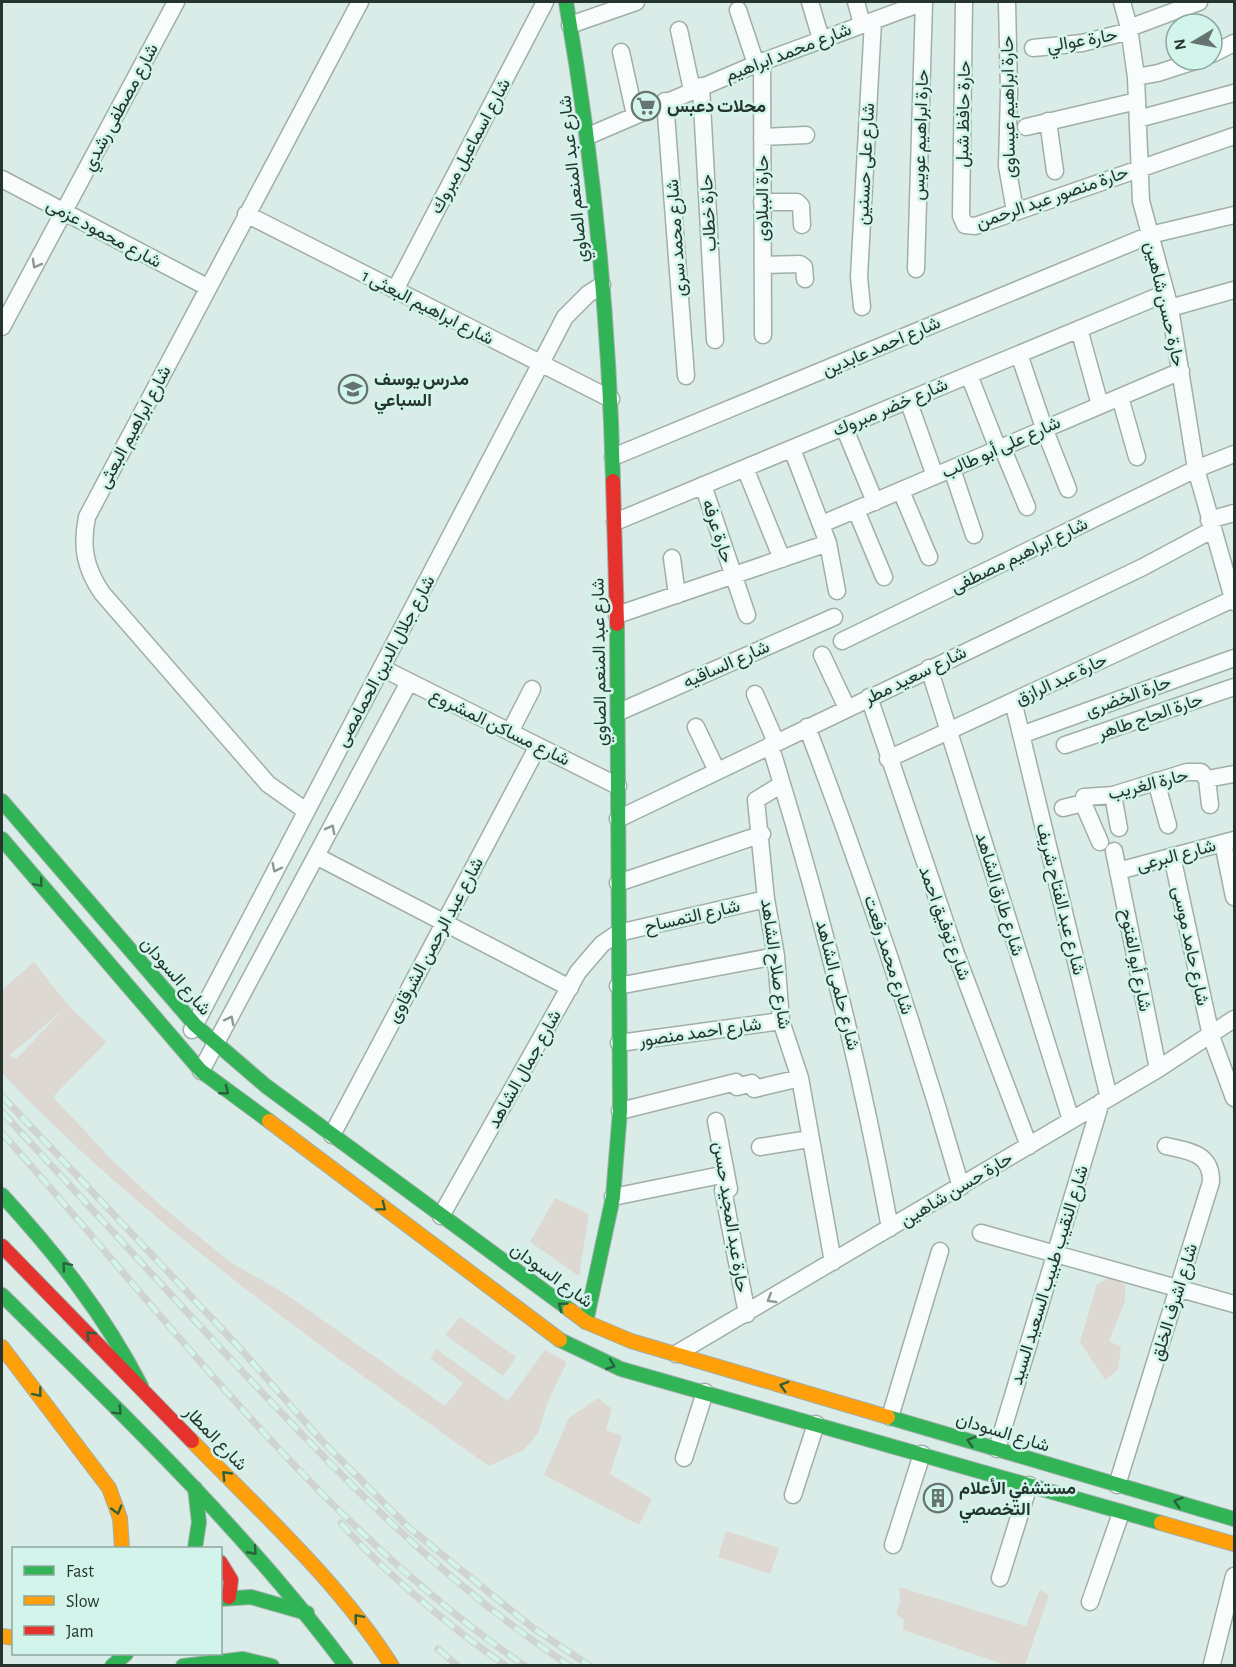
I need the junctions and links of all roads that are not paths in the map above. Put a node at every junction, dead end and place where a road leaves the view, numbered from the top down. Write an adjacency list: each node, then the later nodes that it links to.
1 (176, 2): 40 (street, شارع مصطفى رشدي)
2 (360, 2): 41 (street, شارع ابراهيم البعثى)
3 (545, 2): 51 (street, شارع اسماعيل مبروك)
4 (636, 2): 12 (street)
5 (810, 2): 17 (street)
6 (856, 2): 14 (street, شارع على حسنين)
7 (964, 2): 44 (street, حارة حافظ شبل)
8 (1007, 2): 39 (street, حارة ابراهيم عيساوى)
9 (1122, 2): 16 (street, حارة حسن شاهين)
10 (1199, 2): 16 (street, حارة عوالي)
11 (916, 3): 14 (street, شارع محمد ابراهيم); 47 (street, حارة ابراهيم عويس)
12 (564, 9): 32 (main road, شارع عبد المنعم الصاوي)
13 (738, 10): 20 (street, حارة الببلاوى)
14 (867, 22): 17 (street, شارع محمد ابراهيم); 54 (street, شارع على حسنين)
15 (679, 30): 23 (street, حارة خطاب)
16 (1130, 30): 18 (street, حارة عوالي); 22 (street, حارة حسن شاهين)
17 (821, 39): 20 (street, شارع محمد ابراهيم)
18 (1033, 48)
19 (621, 52): 27 (street)
20 (759, 62): 23 (street, شارع محمد ابراهيم); 34 (street, حارة الببلاوى)
21 (1164, 71): 22 (street)
22 (1136, 77): 26 (street, حارة حسن شاهين)
23 (696, 88): 25 (street, شارع محمد ابراهيم); 58 (street, حارة خطاب)
24 (1234, 93): 28 (street)
25 (665, 101): 27 (street, شارع محمد ابراهيم); 63 (street, شارع محمد سرى)
26 (1137, 101): 28 (street, حارة حسن شاهين); 29 (street)
27 (635, 115): 32 (street, شارع محمد ابراهيم)
28 (1138, 119): 35 (street, حارة حسن شاهين)
29 (1048, 122): 30 (street); 36 (street)
30 (1026, 127)
31 (806, 135): 34 (street)
32 (588, 136): 49 (main road, شارع عبد المنعم الصاوي)
33 (1234, 136): 35 (street, حارة منصور عبد الرحمن)
34 (762, 137): 38 (street, حارة الببلاوى)
35 (1138, 167): 39 (street, حارة منصور عبد الرحمن); 45 (street, حارة حسن شاهين)
36 (1055, 171)
37 (2, 179): 40 (street, شارع محمود عزمى)
38 (762, 202): 43 (street); 46 (street, حارة الببلاوى)
39 (1015, 211): 44 (street, حارة منصور عبد الرحمن)
40 (64, 213): 50 (street, شارع محمود عزمى); 55 (street, شارع مصطفى رشدي, one-way to 55)
41 (246, 214): 50 (street, شارع ابراهيم البعثى); 51 (street, شارع ابراهيم البعثى 1)
42 (1234, 215): 45 (street, شارع احمد عابدين)
43 (802, 225)
44 (965, 225)
45 (1150, 235): 53 (street, حارة حسن شاهين); 73 (street, شارع احمد عابدين)
46 (763, 265): 48 (street); 57 (street, حارة الببلاوى)
47 (916, 269)
48 (805, 279)
49 (602, 285): 60 (street, شارع جلال الدين الحمامصى); 65 (main road, شارع عبد المنعم الصاوي)
50 (207, 287): 135 (street, شارع ابراهيم البعثى)
51 (394, 290): 60 (street, شارع ابراهيم البعثى 1)
52 (1234, 291): 53 (street, شارع خضر مبروك)
53 (1168, 300): 56 (street, شارع خضر مبروك); 61 (street, حارة حسن شاهين)
54 (862, 308)
55 (2, 327)
56 (1079, 329): 59 (street, شارع خضر مبروك); 67 (street)
57 (763, 335)
58 (715, 340)
59 (1019, 354): 62 (street, شارع خضر مبروك); 69 (street)
60 (542, 366): 65 (street, شارع ابراهيم البعثى 1); 105 (street, شارع جلال الدين الحمامصى)
61 (1181, 371): 64 (street, شارع على أبو طالب); 77 (street, حارة حسن شاهين)
62 (969, 375): 66 (street, شارع خضر مبروك); 70 (street)
63 (686, 376)
64 (1120, 397): 67 (street, شارع على أبو طالب); 74 (street)
65 (611, 399): 73 (main road, شارع عبد المنعم الصاوي)
66 (908, 400): 68 (street, شارع خضر مبروك); 78 (street)
67 (1100, 405): 69 (street, شارع على أبو طالب)
68 (844, 427): 71 (street, شارع خضر مبروك); 82 (street)
69 (1044, 428): 70 (street, شارع على أبو طالب); 80 (street)
70 (1000, 448): 76 (street, شارع على أبو طالب); 83 (street)
71 (792, 449): 75 (street, شارع خضر مبروك); 87 (street)
72 (1234, 454): 77 (street, شارع ابراهيم مصطفى)
73 (613, 457): 86 (main road, شارع عبد المنعم الصاوي)
74 (1137, 457)
75 (745, 468): 79 (street, شارع خضر مبروك); 93 (street)
76 (952, 469): 78 (street, شارع على أبو طالب); 89 (street)
77 (1196, 469): 88 (street, حارة حسن شاهين); 102 (street, شارع ابراهيم مصطفى)
78 (935, 476): 81 (street, شارع على أبو طالب)
79 (703, 485): 86 (street, شارع خضر مبروك); 94 (street, حارة عرفه)
80 (1068, 489)
81 (901, 490): 82 (street, شارع على أبو طالب); 91 (street)
82 (875, 502): 84 (street, شارع على أبو طالب)
83 (1027, 507)
84 (856, 510): 87 (street, شارع على أبو طالب); 95 (street)
85 (1234, 513): 88 (street, شارع سعيد مطر)
86 (615, 522): 99 (main road, شارع عبد المنعم الصاوي)
87 (822, 524): 90 (street)
88 (1210, 525): 98 (street, حارة حسن شاهين); 106 (street, شارع سعيد مطر)
89 (974, 535)
90 (828, 543): 93 (street); 96 (street)
91 (929, 557)
92 (672, 558): 97 (street)
93 (782, 559): 94 (street)
94 (733, 576): 97 (street); 100 (street, حارة عرفه)
95 (884, 577)
96 (837, 591)
97 (677, 595): 99 (street)
98 (1234, 601): 112 (street, حارة عبد الرازق)
99 (617, 615): 114 (main road, شارع عبد المنعم الصاوي)
100 (747, 615)
101 (834, 617): 114 (street, شارع الساقيه)
102 (842, 641)
103 (822, 655): 113 (street)
104 (1234, 658): 119 (street, حارة الخضرى)
105 (382, 668): 107 (street, شارع مساكن المشروع); 135 (street, شارع جلال الدين الحمامصى)
106 (929, 668): 111 (street, شارع سعيد مطر); 117 (street, شارع طارق الشاهد)
107 (409, 682): 118 (street, شارع مساكن المشروع); 142 (street, شارع جلال الدين الحمامصى, one-way to 107)
108 (1234, 687): 121 (street, حارة الحاج طاهر)
109 (532, 689): 118 (street)
110 (755, 694): 120 (street, شارع حلمى الشاهد)
111 (868, 697): 113 (street, شارع سعيد مطر); 123 (street, شارع توفيق احمد)
112 (1013, 701): 117 (street, حارة عبد الرازق); 119 (street, شارع عبد الفتاح شريف)
113 (847, 708): 116 (street, شارع سعيد مطر)
114 (619, 712): 129 (main road, شارع عبد المنعم الصاوي)
115 (696, 727): 124 (street)
116 (807, 727): 120 (street, شارع سعيد مطر); 176 (street, شارع محمد رفعت)
117 (950, 731): 123 (street, حارة عبد الرازق); 168 (street, شارع طارق الشاهد)
118 (510, 732): 122 (street, شارع مساكن المشروع)
119 (1021, 735): 166 (street, شارع عبد الفتاح شريف)
120 (773, 744): 124 (street, شارع سعيد مطر); 128 (street, شارع حلمى الشاهد)
121 (1065, 745)
122 (538, 746): 129 (street, شارع مساكن المشروع); 150 (street, شارع عبد الرحمن الشرقاوى)
123 (888, 759): 172 (street, شارع توفيق احمد)
124 (717, 771): 136 (street, شارع سعيد مطر)
125 (1234, 774): 126 (street, حارة الغريب)
126 (1207, 779): 127 (street, حارة الغريب); 133 (street)
127 (1156, 782): 130 (street, حارة الغريب); 137 (street)
128 (782, 784): 139 (street, شارع صلاح الشاهد); 180 (street, شارع حلمى الشاهد)
129 (618, 786): 136 (main road, شارع عبد المنعم الصاوي)
130 (1113, 795): 132 (street, حارة الغريب); 138 (street)
131 (2, 801): 157 (main road, شارع السودان)
132 (1083, 803): 134 (street, حارة الغريب); 144 (street, شارع أبو الفتوح)
133 (1210, 805)
134 (1063, 808)
135 (306, 810): 148 (street, شارع جلال الدين الحمامصى, one-way to 148)
136 (618, 819): 145 (main road, شارع عبد المنعم الصاوي)
137 (1168, 825)
138 (1119, 828)
139 (762, 834): 145 (street); 147 (street, شارع صلاح الشاهد)
140 (2, 839): 161 (main road, one-way to 161)
141 (1229, 841): 143 (street, شارع البرعى); 146 (street)
142 (316, 856): 149 (street, شارع جلال الدين الحمامصى); 150 (street)
143 (1172, 856): 144 (street, شارع البرعى); 158 (street, شارع حامد موسى)
144 (1118, 871): 162 (street, شارع أبو الفتوح)
145 (618, 883): 151 (main road, شارع عبد المنعم الصاوي)
146 (1234, 897)
147 (766, 899): 151 (street, شارع التمساح); 152 (street, شارع صلاح الشاهد)
148 (256, 907): 149 (street); 157 (street, شارع جلال الدين الحمامصى)
149 (280, 922): 160 (street, شارع جلال الدين الحمامصى, one-way to 149)
150 (445, 922): 154 (street); 170 (street, شارع عبد الرحمن الشرقاوى)
151 (618, 933): 153 (main road, شارع عبد المنعم الصاوي); 154 (street, شارع جمال الشاهد)
152 (776, 956): 153 (street); 156 (street, شارع صلاح الشاهد)
153 (618, 986): 159 (main road, شارع عبد المنعم الصاوي)
154 (570, 988): 179 (street, شارع جمال الشاهد)
155 (1234, 1019): 158 (street, حارة حسن شاهين)
156 (781, 1021): 159 (street, شارع احمد منصور); 164 (street, شارع صلاح الشاهد)
157 (195, 1025): 160 (main road, شارع السودان); 161 (street, شارع جلال الدين الحمامصى)
158 (1211, 1036): 162 (street, حارة حسن شاهين); 165 (street, شارع حامد موسى)
159 (619, 1043): 167 (main road, شارع عبد المنعم الصاوي)
160 (217, 1046): 163 (street, شارع جلال الدين الحمامصى); 170 (main road, شارع السودان)
161 (179, 1048): 163 (main road)
162 (1158, 1069): 166 (street, حارة حسن شاهين)
163 (201, 1071): 186 (main road, one-way to 186)
164 (800, 1078): 167 (street); 171 (street, شارع صلاح الشاهد)
165 (1234, 1098)
166 (1105, 1100): 168 (street, حارة حسن شاهين); 185 (street, شارع النقيب طبيب السعيد السيد)
167 (620, 1112): 178 (main road, شارع عبد المنعم الصاوي)
168 (1071, 1120): 172 (street, حارة حسن شاهين)
169 (716, 1121): 175 (street, حارة عبد المجيد حسن)
170 (332, 1135): 179 (main road, شارع السودان)
171 (809, 1139): 174 (street); 187 (street, شارع صلاح الشاهد)
172 (1029, 1146): 176 (street, حارة حسن شاهين)
173 (1166, 1146): 188 (street, شارع اشرف الخلق)
174 (760, 1147)
175 (726, 1174): 178 (street); 191 (street, حارة عبد المجيد حسن)
176 (961, 1187): 180 (street, حارة حسن شاهين)
177 (2, 1196): 195 (main road, one-way to 177)
178 (614, 1197): 192 (main road, شارع عبد المنعم الصاوي)
179 (441, 1216): 182 (main road, شارع السودان)
180 (890, 1228): 187 (street, حارة حسن شاهين)
181 (981, 1233): 185 (street)
182 (468, 1235): 186 (main road); 192 (main road, شارع السودان, one-way to 182)
183 (2, 1246): 195 (main road, شارع المطار, one-way to 183)
184 (940, 1251): 197 (street)
185 (1055, 1255): 188 (street); 199 (street, شارع النقيب طبيب السعيد السيد)
186 (450, 1259): 196 (main road, one-way to 196)
187 (827, 1266): 191 (street, حارة حسن شاهين, one-way to 191)
188 (1178, 1288): 190 (street); 203 (street, شارع اشرف الخلق)
189 (2, 1295): 204 (main road, one-way to 204)
190 (1234, 1304)
191 (747, 1314): 194 (street, حارة حسن شاهين)
192 (586, 1322): 194 (main road, شارع السودان)
193 (2, 1347): 210 (main road, one-way to 210)
194 (676, 1354): 197 (main road, شارع السودان, one-way to 194)
195 (141, 1386): 222 (main road, شارع المطار, one-way to 195)
196 (705, 1392): 198 (main road); 201 (street)
197 (890, 1417): 199 (main road, شارع السودان, one-way to 197)
198 (816, 1424): 200 (main road); 205 (street)
199 (997, 1449): 203 (main road, شارع السودان)
200 (922, 1454): 202 (main road); 209 (street)
201 (684, 1458)
202 (1029, 1485): 206 (main road); 214 (street)
203 (1117, 1485): 207 (main road, شارع السودان, one-way to 203)
204 (195, 1488): 211 (main road); 217 (main road, one-way to 217)
205 (793, 1495)
206 (1121, 1513): 208 (main road); 216 (street)
207 (1234, 1519)
208 (1234, 1544)
209 (893, 1545)
210 (122, 1547)
211 (195, 1547)
212 (222, 1565): 215 (main road)
213 (1234, 1576): 218 (street)
214 (1000, 1578)
215 (225, 1598): 217 (main road)
216 (1090, 1602)
217 (307, 1612): 221 (main road)
218 (1212, 1664)
219 (183, 1665): 220 (main road)
220 (272, 1665)
221 (345, 1665)
222 (392, 1665)

